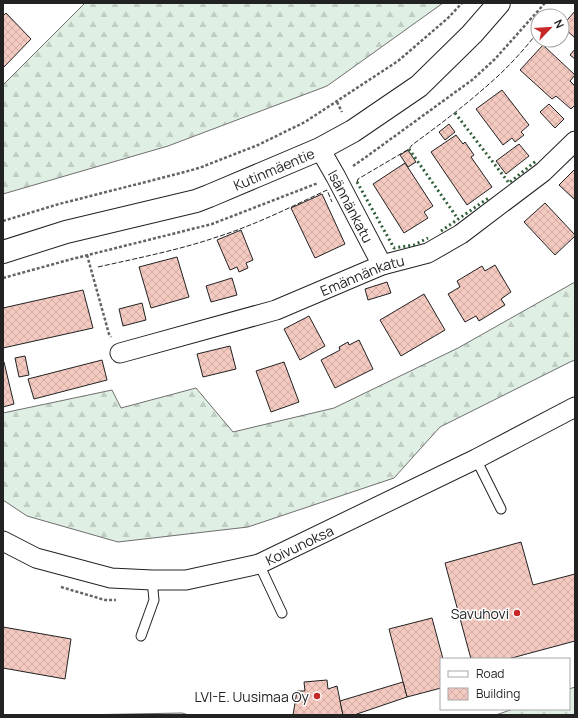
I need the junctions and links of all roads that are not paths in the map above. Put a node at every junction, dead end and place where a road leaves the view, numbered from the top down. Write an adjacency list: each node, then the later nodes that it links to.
1 (499, 3): 3 (street, Kutinmäentie)
2 (575, 141): 5 (street, Emännänkatu)
3 (320, 149): 4 (street, Kutinmäentie); 5 (street, Isännänkatu)
4 (3, 252)
5 (382, 265): 6 (street, Emännänkatu)
6 (120, 353)
7 (575, 406): 8 (street, Koivunoksa)
8 (476, 459): 9 (lane); 11 (street, Koivunoksa)
9 (501, 509)
10 (3, 541): 12 (street, Koivunoksa)
11 (259, 564): 12 (street, Koivunoksa); 13 (lane)
12 (152, 580): 14 (lane)
13 (282, 613)
14 (141, 636)

